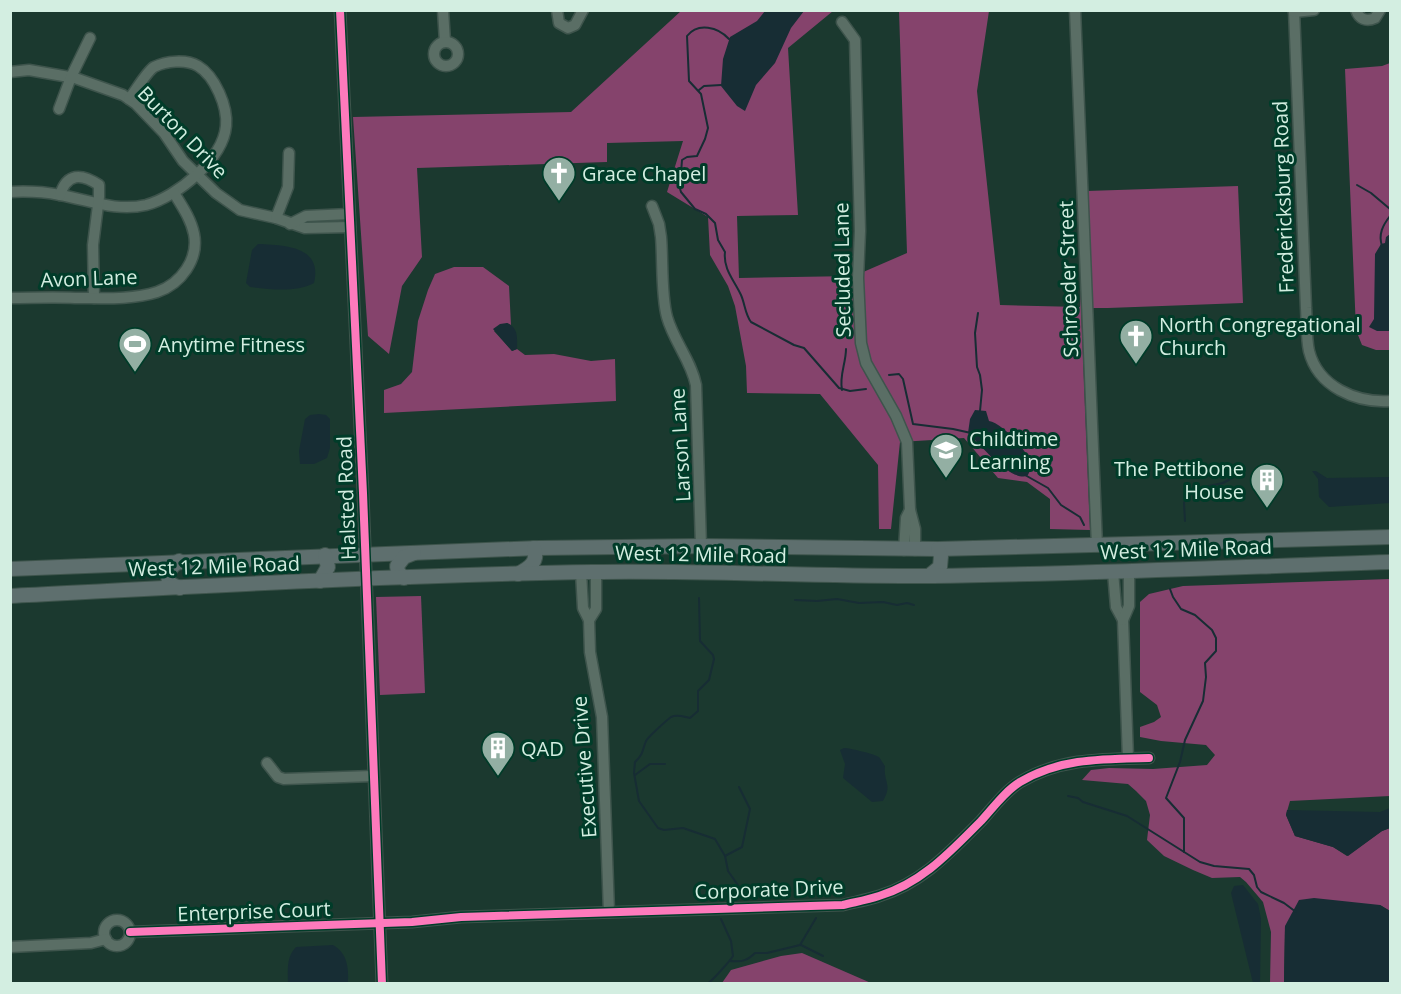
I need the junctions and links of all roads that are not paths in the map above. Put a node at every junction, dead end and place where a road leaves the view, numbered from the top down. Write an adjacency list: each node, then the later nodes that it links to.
1 (340, 10): 24 (street, Halsted Road)
2 (443, 10): 12 (street)
3 (557, 10): 4 (street)
4 (583, 10)
5 (1075, 10): 34 (street, Schroeder Street)
6 (1314, 10): 9 (street)
7 (1356, 10): 8 (street)
8 (1380, 10)
9 (1294, 11): 30 (street, Fredericksburg Road)
10 (842, 22): 39 (street, Secluded Lane)
11 (90, 38): 14 (street)
12 (445, 42)
13 (10, 72): 14 (street, Burton Drive)
14 (71, 77): 15 (street, Burton Drive); 16 (street)
15 (129, 99): 18 (street, Burton Drive); 18 (street)
16 (59, 109)
17 (289, 153): 25 (street)
18 (197, 175): 20 (street); 25 (street, Burton Drive)
19 (10, 192): 21 (street)
20 (174, 193): 22 (street); 29 (street, Avon Lane)
21 (60, 195): 22 (street); 22 (street)
22 (98, 203): 29 (street)
23 (652, 206): 33 (street, Larson Lane)
24 (349, 214): 26 (street); 27 (street, Halsted Road)
25 (276, 218): 26 (street, Burton Drive)
26 (290, 224): 27 (street, Burton Drive)
27 (350, 227): 41 (street, Halsted Road)
28 (10, 298): 29 (street, Avon Lane)
29 (94, 298)
30 (1390, 401)
31 (1390, 537): 32 (main road, West 12 Mile Road)
32 (1306, 540): 35 (main road, West 12 Mile Road); 46 (main road)
33 (701, 546): 36 (main road, West 12 Mile Road); 39 (main road, West 12 Mile Road); 52 (main road)
34 (1097, 546): 35 (main road, West 12 Mile Road); 38 (main road, West 12 Mile Road)
35 (1122, 546): 51 (main road)
36 (534, 549): 40 (main road, West 12 Mile Road); 53 (main road)
37 (938, 549): 38 (main road, West 12 Mile Road); 39 (main road, West 12 Mile Road); 55 (main road)
38 (1008, 549): 54 (main road)
39 (910, 550)
40 (416, 552): 41 (main road, West 12 Mile Road); 56 (main road)
41 (365, 554): 42 (main road, West 12 Mile Road); 57 (street, Halsted Road)
42 (325, 555): 43 (main road, West 12 Mile Road); 58 (main road)
43 (179, 561): 45 (main road, West 12 Mile Road); 59 (main road)
44 (1390, 562): 46 (main road, West 12 Mile Road)
45 (124, 564): 47 (main road, West 12 Mile Road); 60 (main road)
46 (1299, 565): 48 (main road, West 12 Mile Road)
47 (10, 569)
48 (1129, 571): 51 (main road, West 12 Mile Road); 63 (street)
49 (581, 572): 50 (main road, West 12 Mile Road); 53 (main road, West 12 Mile Road); 62 (street, Executive Drive)
50 (596, 572): 52 (main road, West 12 Mile Road); 62 (street, Executive Drive)
51 (1113, 572): 54 (main road, West 12 Mile Road); 63 (street)
52 (692, 573): 55 (main road, West 12 Mile Road)
53 (518, 574): 56 (main road, West 12 Mile Road)
54 (1003, 575): 55 (main road, West 12 Mile Road)
55 (929, 576)
56 (404, 578): 57 (main road, West 12 Mile Road)
57 (366, 580): 58 (main road, West 12 Mile Road); 67 (street, Halsted Road)
58 (320, 581): 59 (main road, West 12 Mile Road)
59 (180, 588): 60 (main road, West 12 Mile Road)
60 (113, 590): 61 (main road, West 12 Mile Road)
61 (10, 596)
62 (589, 620): 68 (street, Executive Drive)
63 (1123, 620): 64 (street)
64 (1128, 758): 65 (street, Corporate Drive); 68 (street, Corporate Drive)
65 (1149, 758)
66 (267, 763): 67 (street)
67 (372, 776): 69 (street, Halsted Road)
68 (609, 912): 69 (street, Corporate Drive)
69 (380, 923): 70 (street, Enterprise Court); 73 (street, Halsted Road)
70 (130, 932): 71 (street); 71 (street)
71 (106, 939): 72 (street)
72 (10, 947)
73 (382, 984)

